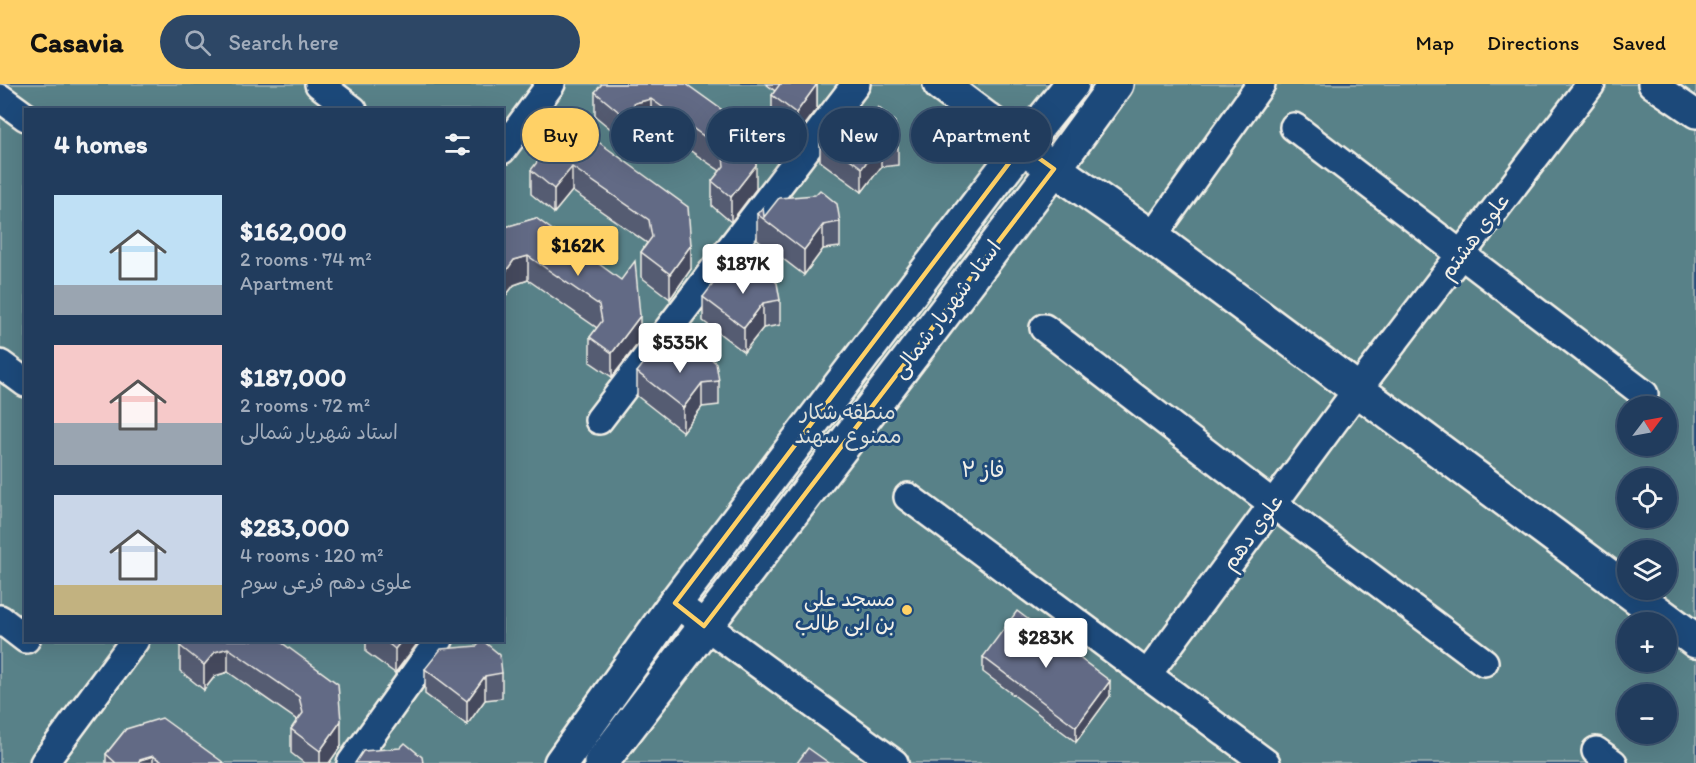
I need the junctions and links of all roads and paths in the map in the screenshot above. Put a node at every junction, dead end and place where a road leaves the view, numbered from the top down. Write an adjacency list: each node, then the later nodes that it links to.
1 (319, 84): 11 (street)
2 (552, 84): 17 (street)
3 (856, 84): 28 (street)
4 (940, 84): 12 (street)
5 (1072, 84): 13 (street, استاد شهریار شمالی)
6 (1116, 84): 20 (street, استاد شهریار شمالی)
7 (1261, 84): 21 (street)
8 (1591, 84): 22 (street, علوی هشتم)
9 (1652, 84): 14 (street)
10 (0, 98): 15 (street)
11 (350, 108)
12 (972, 108)
13 (1051, 110)
14 (1696, 114)
15 (24, 116)
16 (1294, 127): 22 (street)
17 (504, 147)
18 (1010, 162): 31 (street, استاد شهریار شمالی)
19 (1044, 162): 20 (street)
20 (1054, 169): 21 (street); 33 (street, استاد شهریار شمالی)
21 (1152, 237): 26 (street)
22 (1460, 255): 26 (street, علوی هشتم); 27 (street)
23 (1044, 328): 30 (street)
24 (0, 364): 25 (street)
25 (24, 382)
26 (1358, 388): 30 (street, علوی دهم); 35 (street)
27 (1644, 394)
28 (599, 420)
29 (908, 497): 39 (street)
30 (1273, 504): 38 (street); 39 (street, علوی دهم)
31 (675, 603): 33 (street); 42 (street, استاد شهریار شمالی)
32 (0, 619): 34 (street)
33 (704, 626): 43 (street, استاد شهریار شمالی); 44 (street)
34 (24, 638)
35 (1696, 641)
36 (134, 642): 40 (street)
37 (438, 642): 41 (street)
38 (1484, 662)
39 (1147, 675): 45 (street)
40 (44, 763)
41 (351, 763)
42 (561, 763)
43 (601, 763)
44 (894, 763)
45 (1266, 763)

